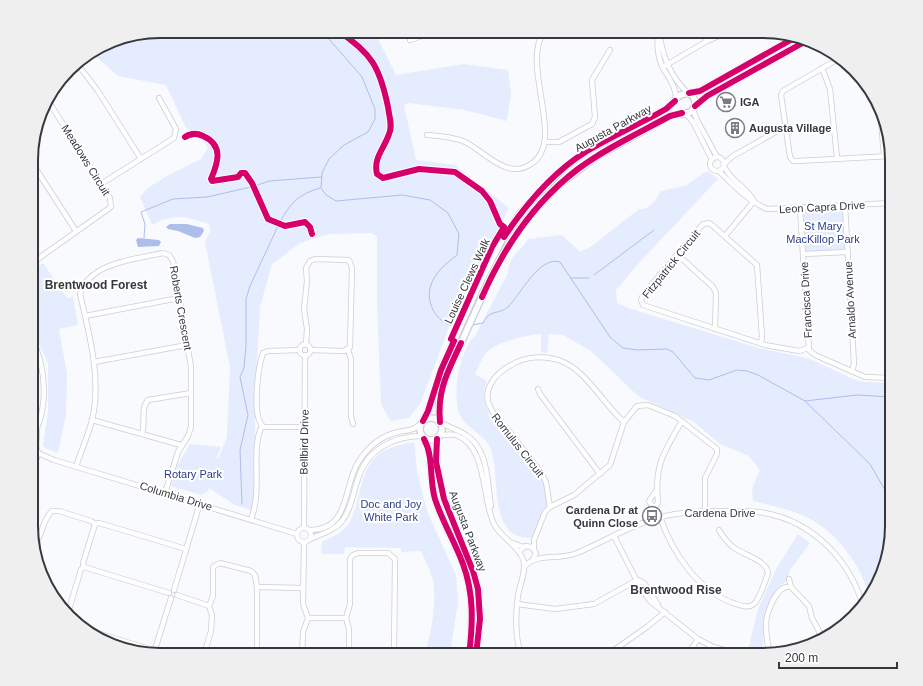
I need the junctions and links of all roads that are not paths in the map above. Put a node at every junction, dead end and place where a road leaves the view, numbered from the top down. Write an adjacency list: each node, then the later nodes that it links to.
1 (416, 38): 7 (street)
2 (542, 38): 26 (street)
3 (659, 38): 15 (street)
4 (660, 38): 13 (street)
5 (705, 38): 8 (street)
6 (714, 38): 8 (street)
7 (410, 40)
8 (707, 41): 13 (street)
9 (789, 41): 17 (main road)
10 (801, 44): 21 (main road)
11 (610, 50): 26 (street)
12 (834, 61): 16 (street)
13 (668, 64): 15 (street); 17 (street)
14 (81, 67): 31 (street)
15 (663, 67): 19 (street)
16 (822, 68): 23 (street); 30 (street)
17 (688, 93): 19 (main road); 21 (main road)
18 (159, 98): 31 (street)
19 (676, 100): 22 (main road); 66 (main road, Augusta Parkway)
20 (51, 105): 36 (street, Meadows Circuit)
21 (694, 108): 22 (main road); 29 (street)
22 (684, 113): 32 (street); 68 (main road, Augusta Parkway)
23 (787, 128): 27 (street); 30 (street)
24 (882, 131): 28 (street)
25 (427, 135): 26 (street)
26 (546, 142)
27 (733, 156): 29 (street); 33 (street)
28 (884, 156): 30 (street)
29 (719, 158): 32 (street); 33 (street)
30 (836, 158)
31 (141, 159): 36 (street)
32 (712, 160): 34 (street)
33 (724, 165): 34 (street); 37 (street, Leon Capra Drive)
34 (719, 171): 37 (street, Leon Capra Drive)
35 (38, 172): 41 (street)
36 (101, 184): 41 (street, Meadows Circuit)
37 (754, 201): 40 (street, Leon Capra Drive); 42 (street)
38 (885, 203): 39 (street, Leon Capra Drive)
39 (845, 206): 40 (street, Leon Capra Drive); 43 (street, Arnaldo Avenue)
40 (800, 208): 45 (street, Francisca Drive)
41 (76, 231): 46 (street, Meadows Circuit)
42 (725, 236): 44 (street, Fitzpatrick Circuit); 50 (street, Fitzpatrick Circuit)
43 (847, 252): 45 (street); 60 (street, Arnaldo Avenue)
44 (677, 254): 49 (street); 49 (street, Fitzpatrick Circuit)
45 (804, 254): 53 (street, Francisca Drive)
46 (38, 259)
47 (179, 298): 48 (street); 48 (street, Roberts Crescent); 51 (street, Roberts Crescent)
48 (85, 316): 59 (street, Roberts Crescent)
49 (715, 330): 50 (street, Fitzpatrick Circuit)
50 (761, 343): 53 (street, Fitzpatrick Circuit)
51 (188, 345): 59 (street); 63 (street, Roberts Crescent)
52 (306, 345): 54 (street); 55 (street); 56 (street)
53 (808, 348): 60 (street, Francisca Drive)
54 (300, 350): 58 (street); 70 (street)
55 (310, 350): 56 (street); 58 (street)
56 (348, 350): 69 (street)
57 (38, 354): 71 (street)
58 (305, 356): 72 (street, Bellbird Drive)
59 (94, 362): 64 (street, Roberts Crescent)
60 (852, 371): 61 (street, Francisca Drive)
61 (885, 378)
62 (538, 389): 79 (street)
63 (190, 393): 73 (street); 76 (street, Roberts Crescent)
64 (92, 420): 73 (street); 78 (street, Roberts Crescent)
65 (682, 421): 67 (street); 80 (street); 84 (street)
66 (422, 422): 68 (main road); 74 (main road); 88 (street)
67 (624, 422): 79 (street); 83 (street, Romulus Circuit)
68 (440, 423): 75 (main road); 96 (street)
69 (353, 424)
70 (262, 426): 72 (street); 86 (street)
71 (38, 427)
72 (305, 427): 88 (street, Bellbird Drive)
73 (142, 434): 76 (street)
74 (423, 437): 75 (main road); 92 (street); 130 (main road, Augusta Parkway)
75 (439, 437): 99 (street); 131 (main road, Augusta Parkway)
76 (181, 445): 81 (street, Roberts Crescent)
77 (38, 459): 78 (street, Columbia Drive)
78 (76, 467): 81 (street, Columbia Drive)
79 (600, 474): 83 (street)
80 (656, 492)
81 (165, 493): 82 (street, Columbia Drive)
82 (200, 503): 86 (street, Columbia Drive); 97 (street)
83 (550, 507): 94 (street)
84 (705, 511): 85 (street, Cardena Drive); 113 (street, Cardena Drive)
85 (660, 517): 89 (street); 91 (street, Cardena Drive)
86 (251, 519): 90 (street, Columbia Drive)
87 (95, 524): 93 (street); 97 (street); 103 (street)
88 (307, 529): 90 (street); 92 (street)
89 (719, 530)
90 (297, 534): 95 (street)
91 (614, 536): 100 (street, Cardena Drive); 106 (street)
92 (310, 539): 95 (street)
93 (39, 540)
94 (534, 540): 96 (street); 98 (street)
95 (304, 542): 109 (street)
96 (526, 547): 98 (street); 99 (street)
97 (186, 549): 110 (street)
98 (535, 551): 100 (street); 102 (street)
99 (520, 553): 101 (street)
100 (542, 557): 102 (street, Cardena Drive)
101 (523, 559): 102 (street); 104 (street)
102 (531, 560): 104 (street)
103 (84, 567): 112 (street); 116 (street)
104 (524, 567): 114 (street)
105 (789, 579): 107 (street)
106 (638, 580): 114 (street); 117 (street)
107 (791, 587): 120 (street); 136 (street)
108 (257, 588): 109 (street); 115 (street); 126 (street)
109 (303, 588): 118 (street)
110 (174, 590): 111 (street); 112 (street)
111 (177, 595): 112 (street); 115 (street)
112 (170, 596): 124 (street)
113 (860, 599)
114 (517, 604): 132 (street)
115 (209, 606): 125 (street)
116 (70, 608)
117 (664, 612): 122 (street); 133 (street)
118 (308, 618): 119 (street); 127 (street)
119 (346, 618): 128 (street); 129 (street)
120 (820, 634)
121 (107, 636): 123 (street)
122 (698, 639): 134 (street); 135 (street)
123 (142, 647)
124 (154, 648)
125 (206, 648)
126 (257, 648)
127 (302, 648)
128 (349, 648)
129 (394, 648)
130 (469, 648)
131 (477, 648)
132 (520, 648)
133 (617, 648)
134 (692, 648)
135 (720, 648)
136 (768, 648)

